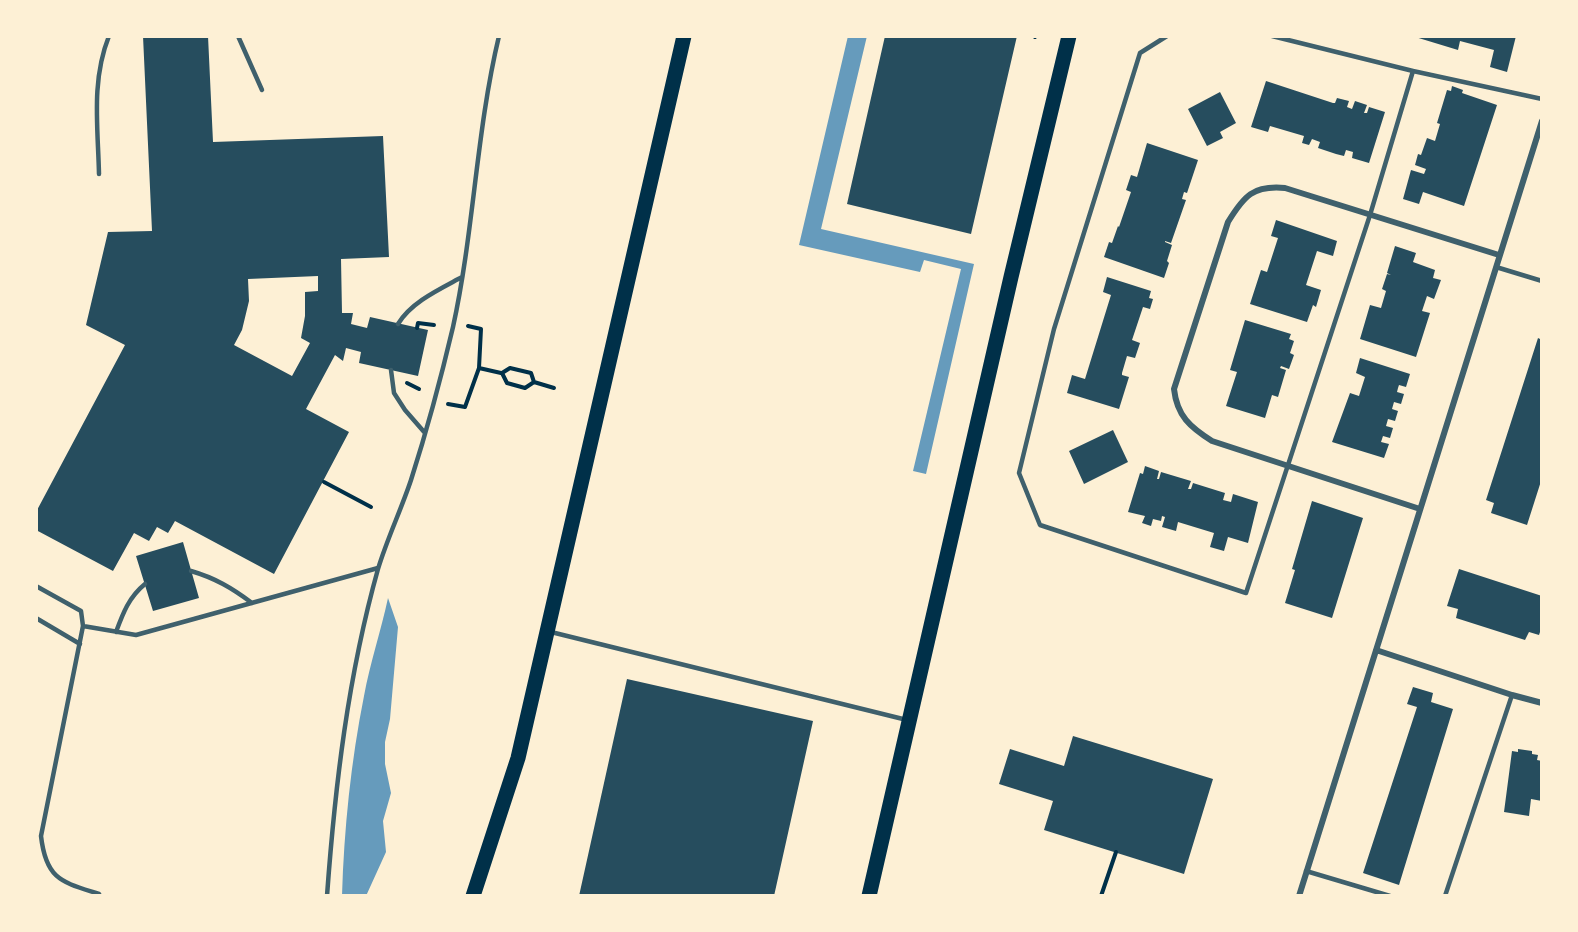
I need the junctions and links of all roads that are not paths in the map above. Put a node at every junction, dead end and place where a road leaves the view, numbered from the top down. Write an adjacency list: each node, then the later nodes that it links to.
1 (109, 36): 13 (lane)
2 (238, 36): 9 (lane)
3 (499, 36): 17 (lane)
4 (684, 36): 31 (main road)
5 (1069, 36): 37 (main road)
6 (1167, 36): 22 (lane)
7 (1272, 36): 8 (lane)
8 (1413, 71): 10 (lane); 14 (lane)
9 (262, 90)
10 (1542, 99)
11 (1542, 121): 12 (street)
12 (1539, 143): 15 (street)
13 (99, 174)
14 (1370, 214): 15 (street); 22 (lane); 22 (street)
15 (1500, 255): 16 (street)
16 (1496, 267): 18 (lane); 23 (street)
17 (462, 277): 19 (lane); 21 (lane)
18 (1542, 281)
19 (398, 324)
20 (391, 370): 21 (lane)
21 (425, 433): 24 (lane)
22 (1289, 467): 23 (street)
23 (1420, 509): 34 (street)
24 (378, 568): 28 (lane); 40 (lane)
25 (191, 571): 28 (lane)
26 (145, 584): 32 (lane)
27 (36, 586): 30 (lane)
28 (252, 603): 32 (lane)
29 (36, 618): 33 (lane)
30 (83, 626): 32 (lane); 33 (lane)
31 (548, 631): 37 (lane); 41 (main road)
32 (116, 632)
33 (80, 644): 39 (lane)
34 (1376, 650): 35 (street); 38 (street)
35 (1512, 695): 36 (street); 45 (lane)
36 (1542, 703)
37 (910, 721): 42 (main road)
38 (1306, 871): 43 (street); 44 (lane)
39 (100, 896)
40 (327, 896)
41 (473, 896)
42 (868, 896)
43 (1299, 896)
44 (1390, 896)
45 (1445, 896)

